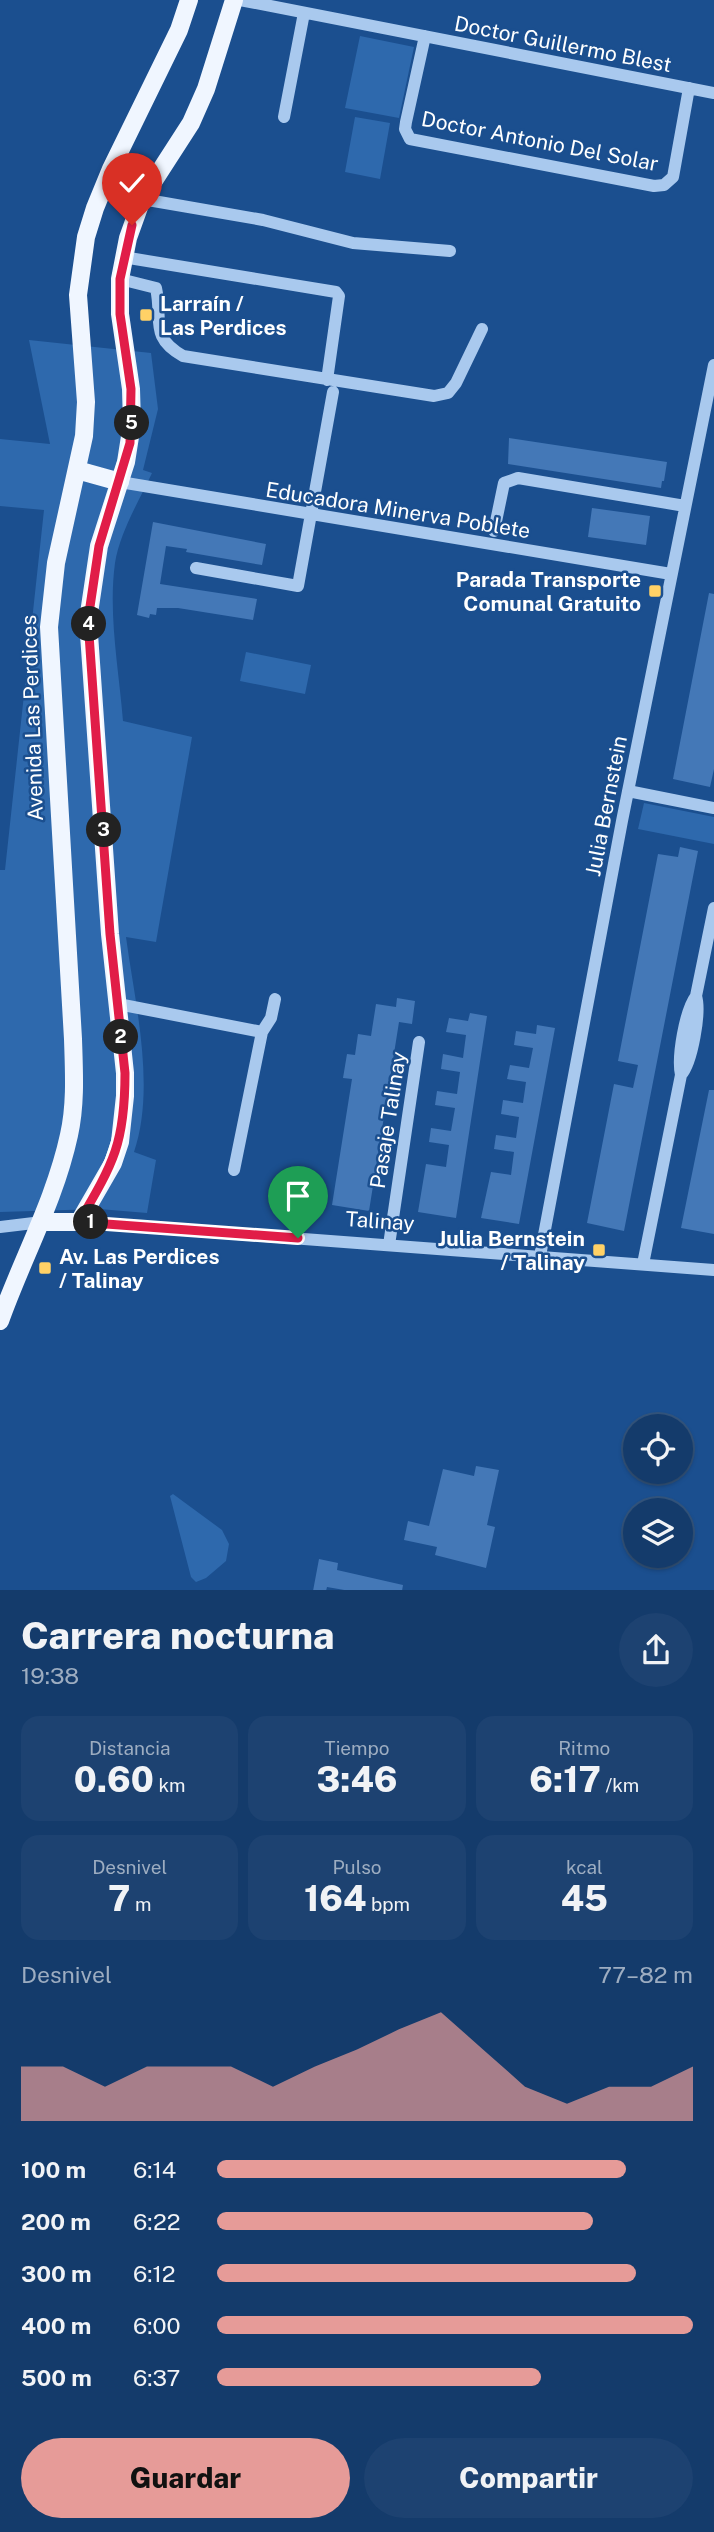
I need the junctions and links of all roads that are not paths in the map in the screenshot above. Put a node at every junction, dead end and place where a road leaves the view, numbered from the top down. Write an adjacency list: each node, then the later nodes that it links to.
1 (190, 0): 16 (main road, Avenida Las Perdices)
2 (237, 0): 3 (street, Doctor Guillermo Blest); 8 (main road)
3 (304, 13): 4 (street, Doctor Guillermo Blest); 7 (street)
4 (425, 36): 5 (street, Doctor Guillermo Blest); 5 (street, Doctor Antonio Del Solar)
5 (689, 88): 6 (street, Doctor Guillermo Blest)
6 (714, 93)
7 (284, 117)
8 (142, 199): 9 (street); 10 (main road)
9 (450, 251)
10 (124, 257): 11 (main road); 14 (street)
11 (120, 279): 14 (street); 17 (main road)
12 (482, 329): 14 (street)
13 (714, 365): 18 (street, Julia Bernstein)
14 (327, 380)
15 (333, 392): 19 (street)
16 (78, 470): 17 (main road); 31 (main road, Avenida Las Perdices)
17 (120, 482): 19 (street, Educadora Minerva Poblete); 27 (main road)
18 (685, 506): 20 (street); 22 (street, Julia Bernstein)
19 (313, 515): 21 (street); 22 (street, Educadora Minerva Poblete)
20 (494, 531)
21 (196, 568)
22 (671, 574): 23 (street, Julia Bernstein)
23 (628, 791): 24 (street); 35 (street, Julia Bernstein)
24 (714, 808)
25 (714, 908): 36 (street)
26 (275, 999): 28 (street)
27 (118, 1004): 28 (street); 32 (main road)
28 (262, 1032): 30 (street)
29 (419, 1042): 34 (street, Pasaje Talinay)
30 (234, 1170)
31 (42, 1222): 32 (main road, Talinay); 33 (street, Talinay); 38 (main road, Avenida Las Perdices)
32 (79, 1222): 34 (street, Talinay)
33 (0, 1227)
34 (389, 1245): 35 (street, Talinay)
35 (540, 1256): 36 (street, Talinay)
36 (643, 1264): 37 (street, Talinay)
37 (714, 1270)
38 (0, 1321)

